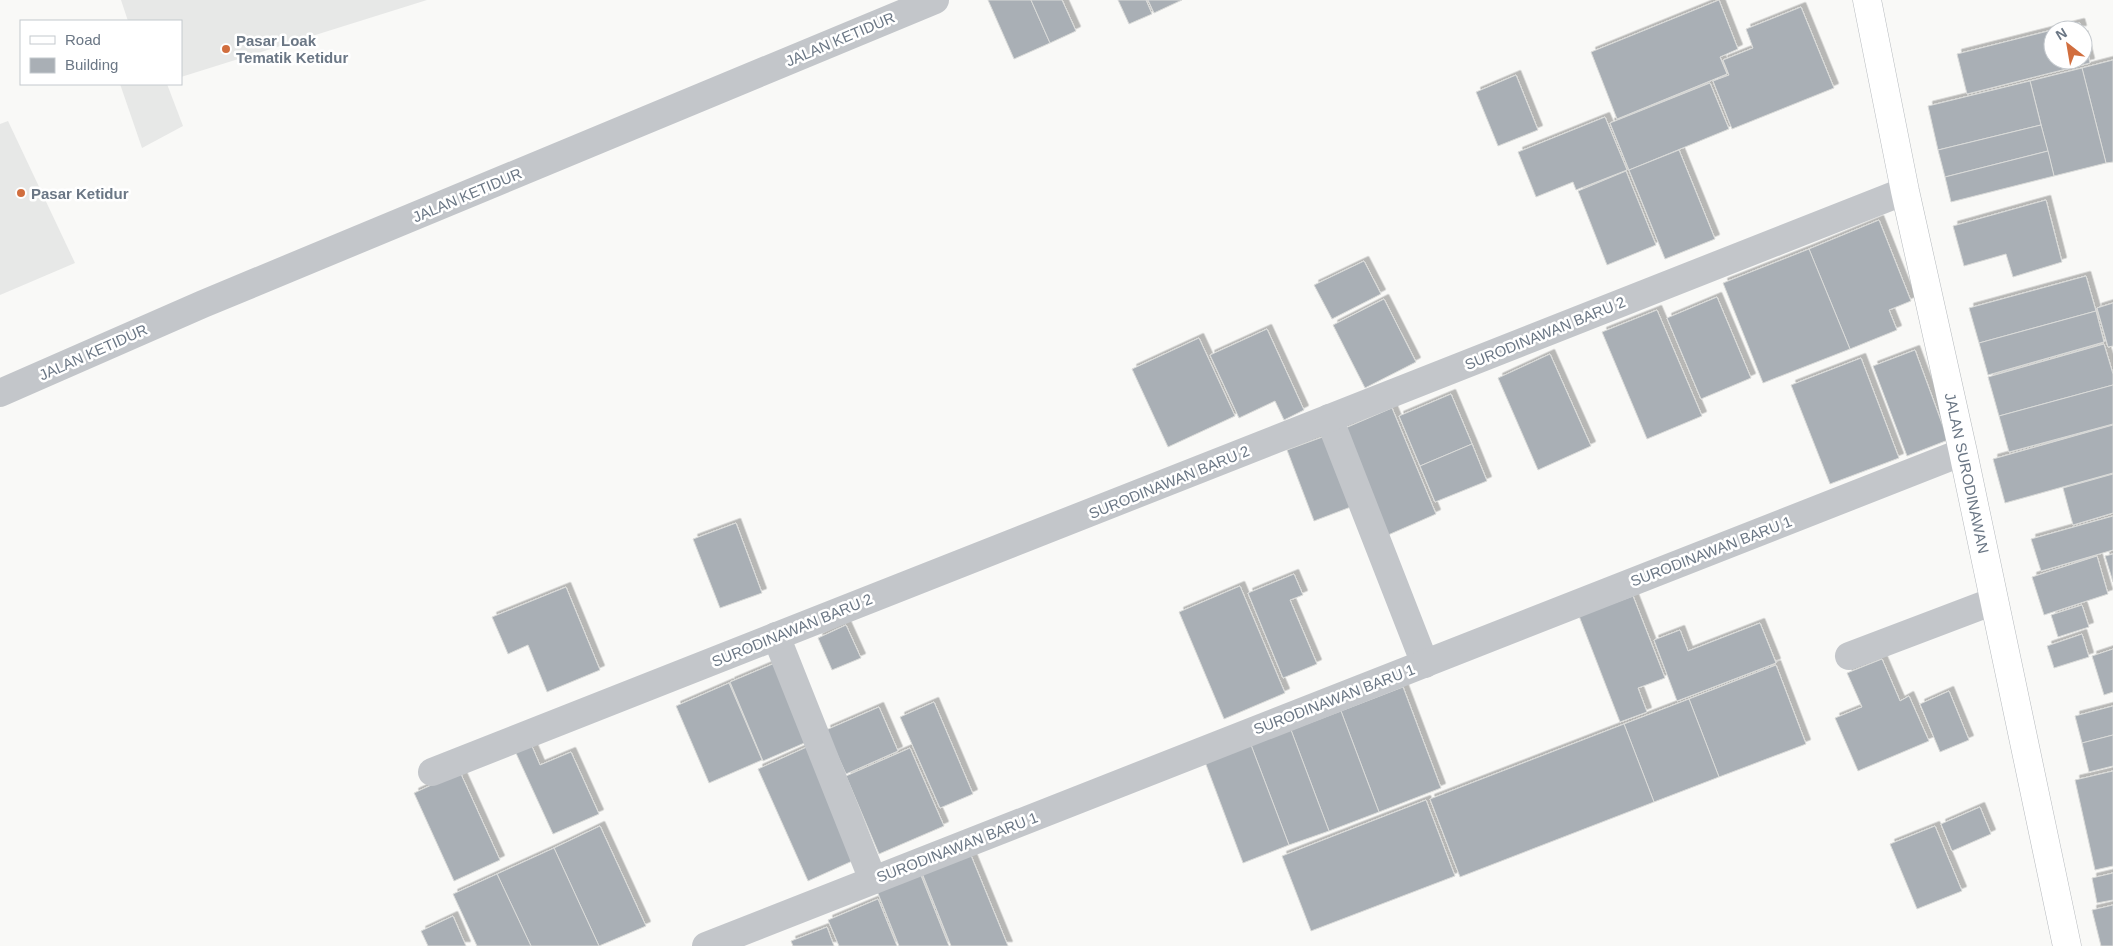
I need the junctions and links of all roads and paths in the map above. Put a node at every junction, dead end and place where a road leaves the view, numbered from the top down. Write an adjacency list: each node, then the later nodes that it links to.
1 (934, 0): 4 (street, JALAN KETIDUR)
2 (1867, 0): 3 (main road, JALAN SURODINAWAN)
3 (1905, 191): 5 (street, SURODINAWAN BARU 2); 6 (main road, JALAN SURODINAWAN)
4 (0, 393)
5 (1329, 418): 8 (street, SURODINAWAN BARU 2); 10 (street)
6 (1963, 452): 7 (main road, JALAN SURODINAWAN); 10 (street, SURODINAWAN BARU 1)
7 (1994, 601): 9 (street); 14 (main road, JALAN SURODINAWAN)
8 (776, 636): 11 (street, SURODINAWAN BARU 2); 12 (street)
9 (1849, 656)
10 (1425, 664): 12 (street, SURODINAWAN BARU 1)
11 (432, 772)
12 (872, 880): 13 (street, SURODINAWAN BARU 1)
13 (706, 946)
14 (2068, 946)

